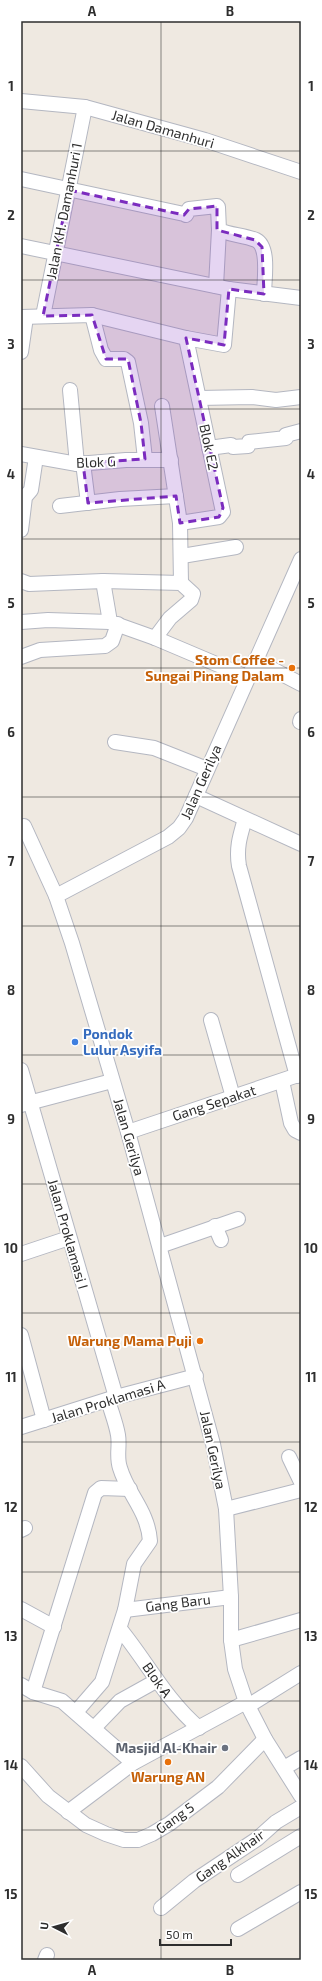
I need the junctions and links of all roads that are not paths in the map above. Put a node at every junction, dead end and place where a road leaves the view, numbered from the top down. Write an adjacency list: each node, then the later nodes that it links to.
1 (21, 101): 2 (street, Jalan Damanhuri)
2 (85, 106): 3 (street, Jalan Damanhuri); 5 (street, Jalan KH. Damanhuri 1)
3 (301, 172)
4 (21, 179): 5 (street)
5 (69, 190): 6 (street); 8 (street, Jalan KH. Damanhuri 1)
6 (219, 230): 9 (street); 10 (street)
7 (21, 246): 8 (street)
8 (56, 253): 9 (street); 13 (street, Jalan KH. Damanhuri 1)
9 (222, 288): 10 (street); 15 (street)
10 (264, 294): 11 (street)
11 (301, 298)
12 (92, 315): 13 (street); 15 (street); 25 (street)
13 (43, 316): 14 (street)
14 (24, 317): 16 (street)
15 (186, 338): 19 (street, Blok E2)
16 (21, 352)
17 (70, 390): 27 (street)
18 (301, 397): 19 (street)
19 (199, 398): 22 (street, Blok E2)
20 (162, 406): 26 (street)
21 (301, 431): 22 (street)
22 (209, 448): 31 (street, Blok E2)
23 (21, 454): 24 (street, Blok G)
24 (36, 457): 27 (street, Blok G); 32 (street)
25 (144, 459): 26 (street, Blok G); 27 (street, Blok G)
26 (171, 460): 28 (street)
27 (80, 464): 29 (street)
28 (176, 496): 29 (street); 31 (street)
29 (88, 503): 30 (street)
30 (60, 506)
31 (180, 523): 34 (street)
32 (21, 530)
33 (236, 547): 34 (street)
34 (182, 556): 38 (street)
35 (301, 560): 43 (street, Jalan Gerilya)
36 (21, 581): 37 (street)
37 (102, 581): 38 (street); 40 (street)
38 (181, 583): 41 (street)
39 (21, 622): 40 (street)
40 (114, 623): 41 (street); 42 (street)
41 (155, 638): 44 (street)
42 (21, 657)
43 (255, 660): 44 (street, Jalan Gerilya); 45 (street)
44 (247, 678): 47 (street, Jalan Gerilya)
45 (301, 684)
46 (115, 742): 47 (street)
47 (207, 769): 48 (street, Jalan Gerilya)
48 (196, 796): 49 (street); 52 (street, Jalan Gerilya)
49 (246, 819): 51 (street); 55 (street)
50 (24, 826): 52 (street)
51 (301, 844)
52 (56, 896): 56 (street, Jalan Gerilya)
53 (211, 1020): 58 (street)
54 (21, 1070): 59 (street, Jalan Proklamasi I)
55 (299, 1075): 57 (street, Gang Sepakat)
56 (112, 1080): 59 (street); 60 (street, Jalan Gerilya)
57 (282, 1081): 58 (street, Gang Sepakat); 61 (street)
58 (233, 1097): 60 (street, Gang Sepakat)
59 (26, 1104): 64 (street, Jalan Proklamasi I)
60 (128, 1132): 66 (street, Jalan Gerilya)
61 (301, 1133)
62 (238, 1219): 63 (street)
63 (215, 1226): 65 (street); 66 (street)
64 (69, 1238): 67 (street); 70 (street, Jalan Proklamasi I)
65 (220, 1240)
66 (160, 1246): 69 (street, Jalan Gerilya)
67 (21, 1254)
68 (21, 1335): 71 (street)
69 (196, 1376): 70 (street, Jalan Proklamasi A); 77 (street, Jalan Gerilya)
70 (112, 1398): 71 (street, Jalan Proklamasi A); 75 (street, Jalan Proklamasi I)
71 (44, 1420): 72 (street, Jalan Proklamasi A)
72 (21, 1427)
73 (289, 1457): 74 (street)
74 (301, 1482)
75 (130, 1489): 80 (street, Jalan Proklamasi I); 82 (street)
76 (301, 1490): 77 (street)
77 (226, 1509): 78 (street, Jalan Gerilya)
78 (231, 1597): 80 (street, Gang Baru); 84 (street, Jalan Gerilya)
79 (21, 1609): 82 (street)
80 (125, 1610): 83 (street, Jalan Proklamasi I)
81 (301, 1620): 84 (street)
82 (54, 1627): 87 (street)
83 (120, 1629): 86 (street, Blok A); 89 (street, Jalan Proklamasi I)
84 (231, 1640): 88 (street, Jalan Gerilya)
85 (301, 1673): 88 (street)
86 (156, 1681): 90 (street); 91 (street, Blok A)
87 (27, 1688): 89 (street)
88 (247, 1704): 91 (street); 92 (street, Jalan Gerilya)
89 (76, 1712): 90 (street)
90 (94, 1728): 94 (street)
91 (199, 1728): 94 (street)
92 (265, 1739): 96 (street, Jalan Gerilya); 99 (street, Gang 5)
93 (301, 1758): 96 (street)
94 (133, 1763): 99 (street)
95 (21, 1766): 99 (street, Gang 5)
96 (284, 1768): 97 (street, Jalan Gerilya)
97 (301, 1796)
98 (301, 1807): 103 (street, Gang Alkhair)
99 (68, 1812)
100 (301, 1836): 101 (street)
101 (238, 1875)
102 (301, 1892): 104 (street)
103 (161, 1908)
104 (238, 1929)

